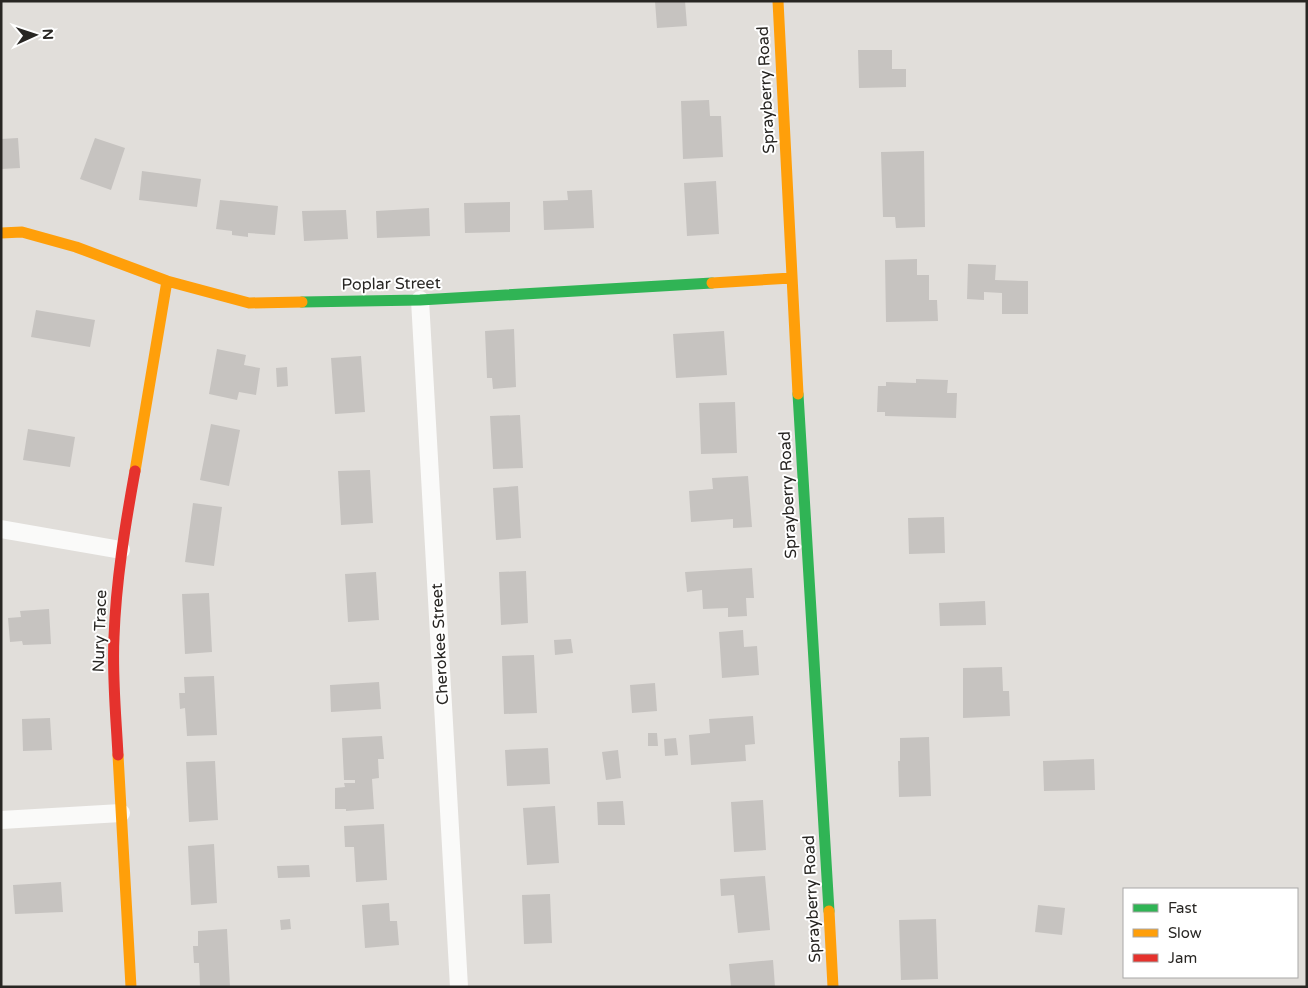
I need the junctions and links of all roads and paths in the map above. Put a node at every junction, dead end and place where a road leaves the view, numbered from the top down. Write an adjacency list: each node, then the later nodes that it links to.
1 (778, 1): 3 (street, Sprayberry Road)
2 (1, 233): 4 (street, Poplar Street)
3 (791, 278): 5 (street, Poplar Street); 12 (street, Sprayberry Road)
4 (168, 281): 5 (street, Poplar Street); 7 (street, Nury Trace)
5 (420, 300): 11 (street, Cherokee Street)
6 (1, 529): 7 (street)
7 (121, 550): 8 (street, Nury Trace)
8 (121, 813): 9 (street); 10 (street, Nury Trace)
9 (1, 820)
10 (132, 987)
11 (459, 987)
12 (834, 987)

